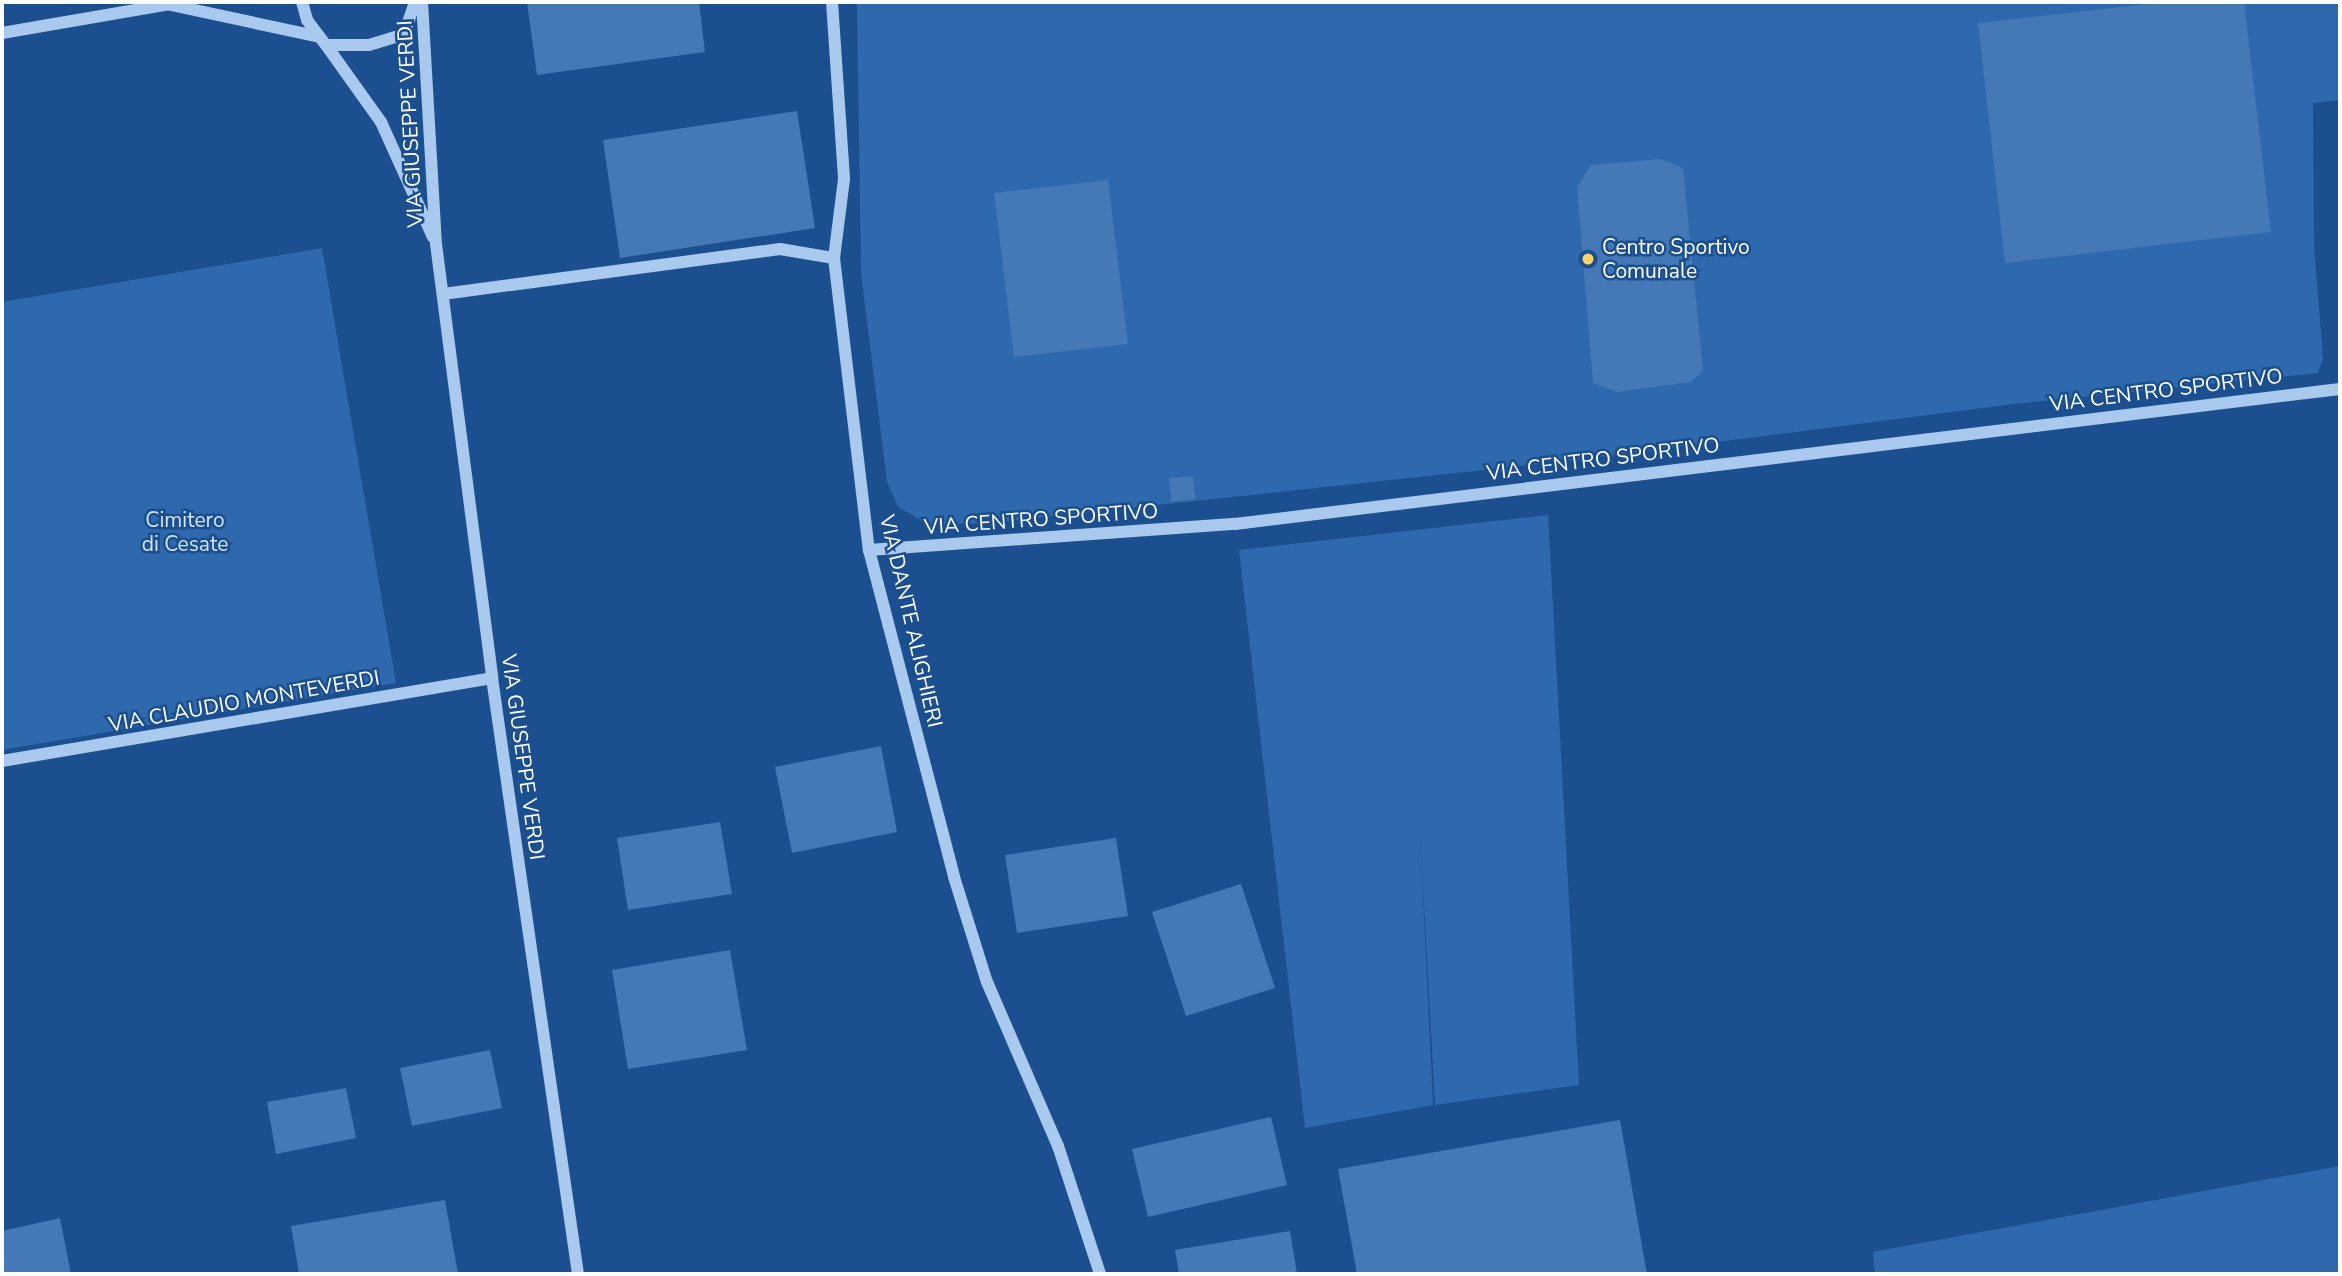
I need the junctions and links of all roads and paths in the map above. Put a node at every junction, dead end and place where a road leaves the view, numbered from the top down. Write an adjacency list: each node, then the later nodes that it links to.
1 (302, 2): 7 (street, VIA GIUSEPPE VERDI)
2 (415, 2): 7 (street)
3 (422, 2): 8 (street, VIA GIUSEPPE VERDI)
4 (832, 2): 9 (street, VIA DANTE ALIGHIERI)
5 (176, 4): 6 (street); 7 (street)
6 (2, 33)
7 (323, 41): 8 (street, VIA GIUSEPPE VERDI)
8 (436, 244): 10 (street, VIA GIUSEPPE VERDI)
9 (834, 258): 10 (street); 12 (street, VIA DANTE ALIGHIERI)
10 (443, 294): 13 (street, VIA GIUSEPPE VERDI)
11 (2340, 389): 12 (street, VIA CENTRO SPORTIVO)
12 (869, 550): 16 (street, VIA DANTE ALIGHIERI)
13 (492, 678): 14 (street, VIA CLAUDIO MONTEVERDI); 15 (street, VIA GIUSEPPE VERDI)
14 (2, 761)
15 (579, 1274)
16 (1100, 1274)

